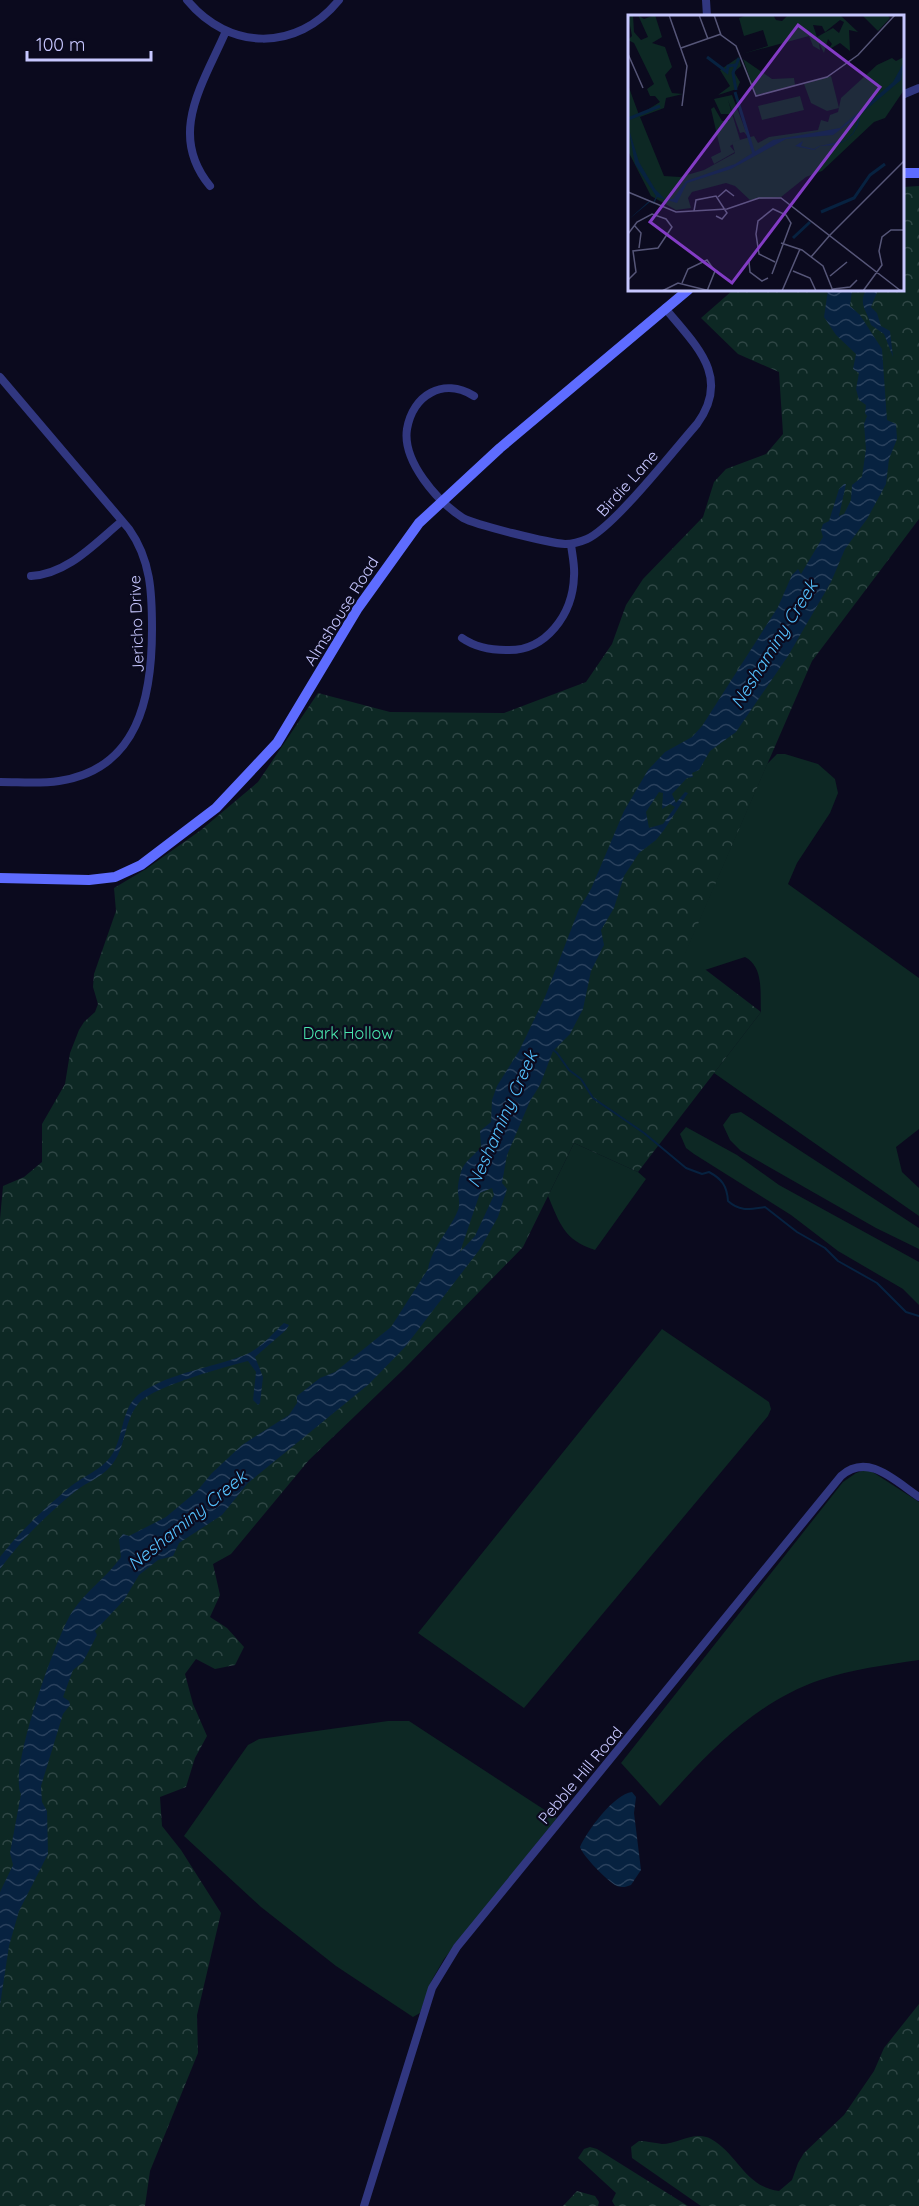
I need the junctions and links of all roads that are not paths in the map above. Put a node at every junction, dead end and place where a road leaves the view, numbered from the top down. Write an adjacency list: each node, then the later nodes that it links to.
1 (187, 0): 5 (street)
2 (339, 0): 5 (street)
3 (706, 0): 4 (street)
4 (707, 15)
5 (226, 32): 8 (street)
6 (919, 88): 7 (street)
7 (904, 96)
8 (210, 186)
9 (687, 291): 10 (main road, Almshouse Road)
10 (665, 308): 13 (main road, Almshouse Road); 15 (street, Birdie Lane)
11 (0, 377): 14 (street, Jericho Drive)
12 (474, 396): 13 (street)
13 (443, 499): 15 (street); 19 (main road, Almshouse Road)
14 (122, 521): 16 (street); 18 (street, Jericho Drive)
15 (571, 544): 17 (street)
16 (31, 576)
17 (462, 638)
18 (0, 782)
19 (0, 878)
20 (919, 1497): 21 (street, Pebble Hill Road)
21 (364, 2206)

